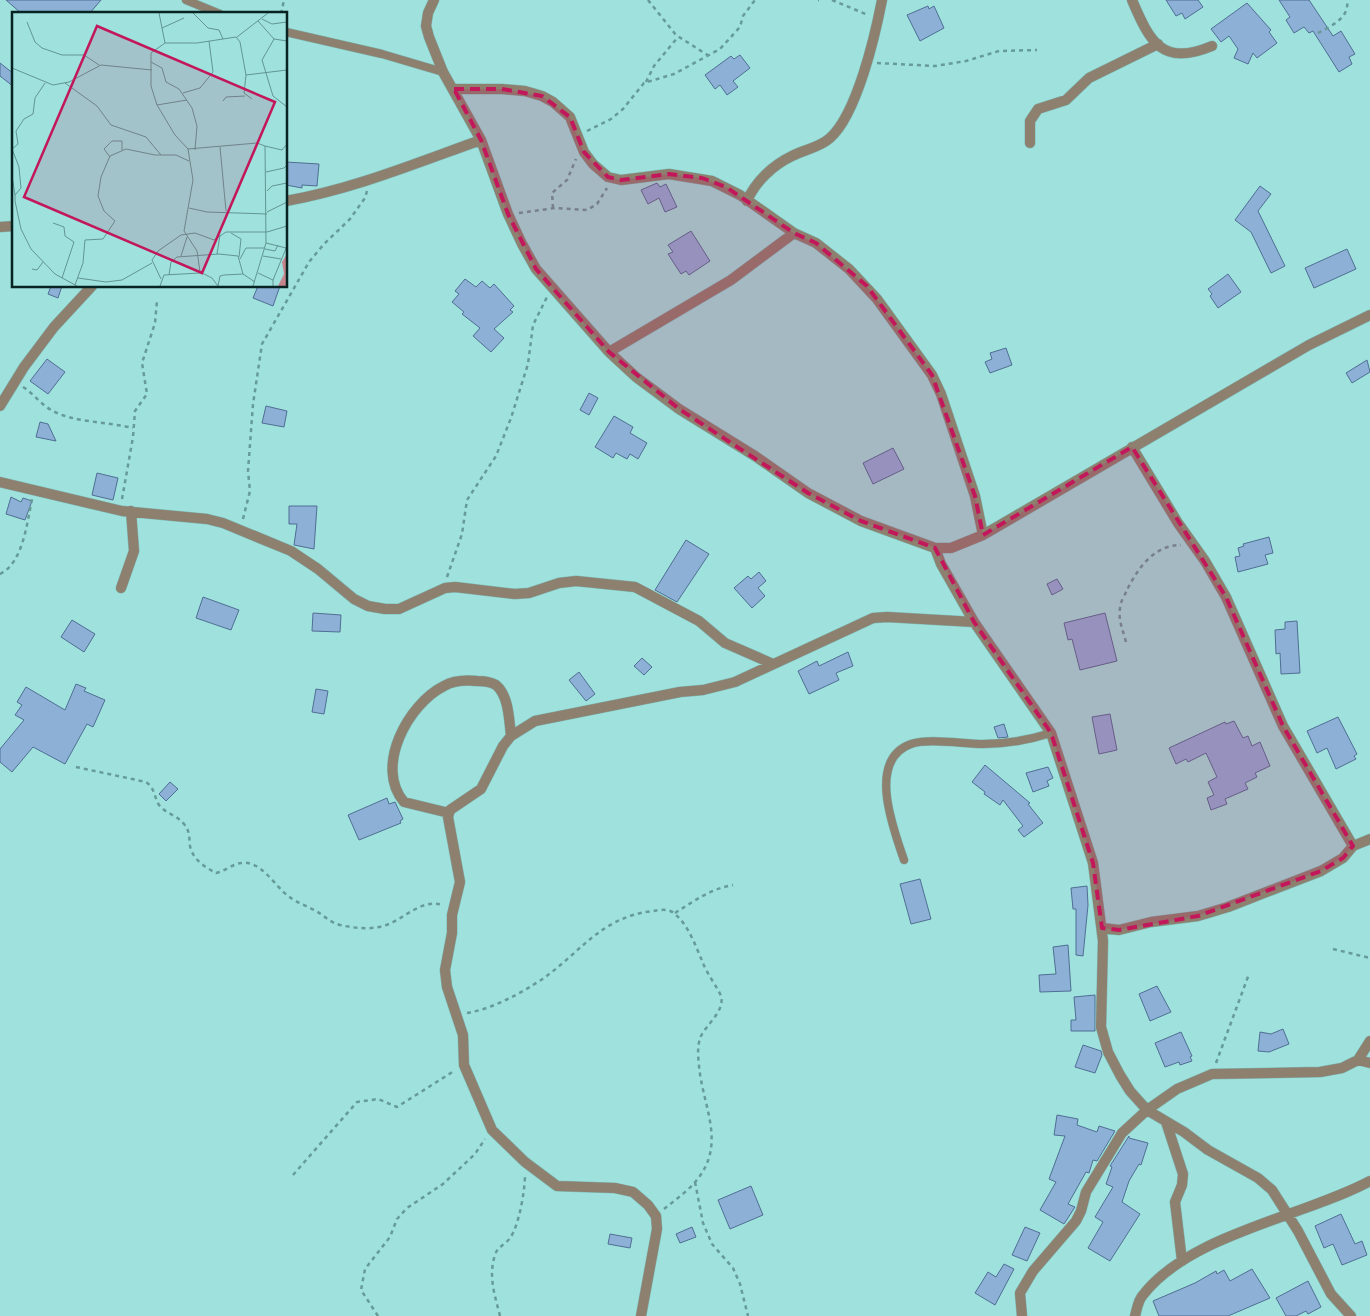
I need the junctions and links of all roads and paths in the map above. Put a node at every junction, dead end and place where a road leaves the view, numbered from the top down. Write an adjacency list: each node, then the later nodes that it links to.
1 (186, 0): 9 (lane)
2 (434, 0): 19 (street)
3 (648, 0): 13 (path)
4 (755, 0): 17 (path)
5 (832, 0): 10 (path)
6 (882, 0): 10 (street)
7 (1132, 0): 14 (street)
8 (1347, 0): 12 (path)
9 (215, 12)
10 (876, 24): 18 (street)
11 (288, 32): 19 (lane)
12 (1318, 33)
13 (678, 36): 17 (path); 20 (path)
14 (1158, 44): 15 (street); 24 (street)
15 (1212, 46)
16 (1037, 50): 18 (path)
17 (709, 56): 20 (path)
18 (866, 62): 28 (street)
19 (443, 72): 21 (street)
20 (646, 82): 23 (path)
21 (454, 89): 22 (street); 23 (street)
22 (480, 140): 26 (street); 30 (street)
23 (579, 142): 25 (street); 29 (path)
24 (1030, 142)
25 (615, 179): 28 (street); 29 (path)
26 (370, 181): 27 (street); 44 (path)
27 (288, 201)
28 (747, 201): 31 (street)
29 (553, 208): 30 (path)
30 (508, 214): 32 (street)
31 (794, 233): 36 (street); 45 (street)
32 (551, 287): 36 (street); 50 (path)
33 (90, 288): 37 (street)
34 (157, 301): 39 (path)
35 (1370, 315): 40 (street)
36 (609, 352): 46 (street)
37 (16, 382): 38 (street); 39 (path)
38 (0, 406)
39 (133, 428): 43 (path)
40 (1132, 447): 45 (street); 47 (street)
41 (0, 482): 42 (street)
42 (33, 491): 43 (street); 48 (path)
43 (126, 511): 44 (street); 49 (street)
44 (238, 530): 50 (street)
45 (983, 535): 46 (street)
46 (935, 548): 51 (street)
47 (1196, 548): 52 (path); 59 (street)
48 (0, 574)
49 (121, 588)
50 (445, 588): 53 (street)
51 (974, 622): 53 (street); 54 (street)
52 (1126, 642)
53 (773, 664): 55 (street)
54 (1051, 733): 60 (lane); 64 (street)
55 (511, 736): 57 (street); 57 (street)
56 (76, 767): 63 (path)
57 (449, 813): 63 (street)
58 (1370, 839): 59 (street)
59 (1353, 846): 64 (street)
60 (904, 860)
61 (733, 885): 62 (path)
62 (675, 913): 68 (path); 80 (path)
63 (452, 915): 68 (street)
64 (1102, 928): 74 (street)
65 (1333, 949): 66 (path)
66 (1370, 958)
67 (1249, 974): 73 (path)
68 (458, 1015): 72 (street)
69 (1370, 1041): 70 (street)
70 (1358, 1060): 71 (street); 73 (street)
71 (1370, 1063)
72 (464, 1065): 76 (street); 78 (path)
73 (1212, 1074): 74 (street)
74 (1147, 1110): 75 (street); 88 (street)
75 (1166, 1122): 82 (street); 83 (street)
76 (492, 1130): 77 (street); 84 (path)
77 (525, 1162): 81 (street); 85 (path)
78 (293, 1175)
79 (1370, 1181): 82 (street)
80 (695, 1182): 81 (path); 87 (path)
81 (656, 1216): 86 (street)
82 (1289, 1216): 83 (street); 90 (street)
83 (1182, 1261): 89 (street)
84 (378, 1316)
85 (500, 1316)
86 (641, 1316)
87 (748, 1316)
88 (1022, 1316)
89 (1135, 1316)
90 (1351, 1316)

